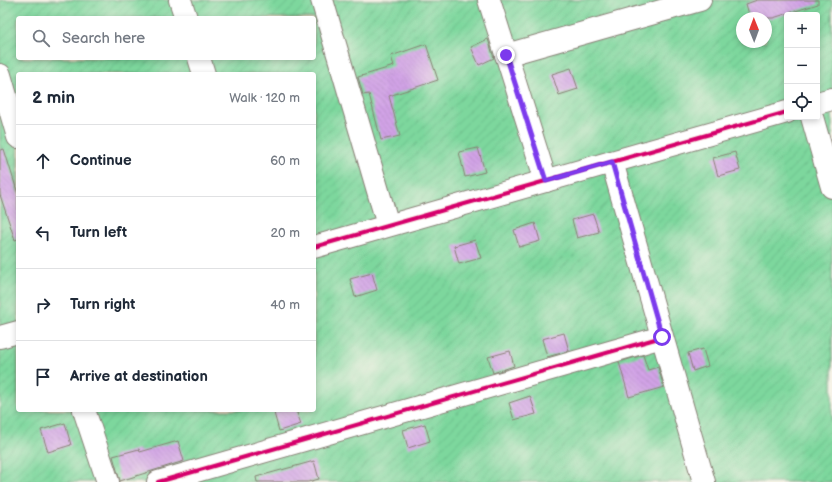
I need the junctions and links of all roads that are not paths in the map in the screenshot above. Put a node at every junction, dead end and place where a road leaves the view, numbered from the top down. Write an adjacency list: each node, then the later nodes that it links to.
1 (180, 0): 5 (street)
2 (322, 0): 18 (street)
3 (489, 0): 6 (street)
4 (700, 0): 6 (street)
5 (185, 16)
6 (506, 55): 16 (street)
7 (200, 60): 8 (street)
8 (203, 72)
9 (0, 75): 14 (street)
10 (832, 99): 11 (street)
11 (820, 102)
12 (784, 113): 15 (street)
13 (813, 120): 17 (street)
14 (16, 129)
15 (612, 162): 16 (street); 22 (street)
16 (546, 181): 18 (street)
17 (832, 188)
18 (388, 225): 19 (street)
19 (316, 246)
20 (16, 333): 21 (street)
21 (0, 337)
22 (662, 337): 25 (street); 26 (street)
23 (85, 412): 24 (street)
24 (108, 482)
25 (158, 482)
26 (704, 482)

